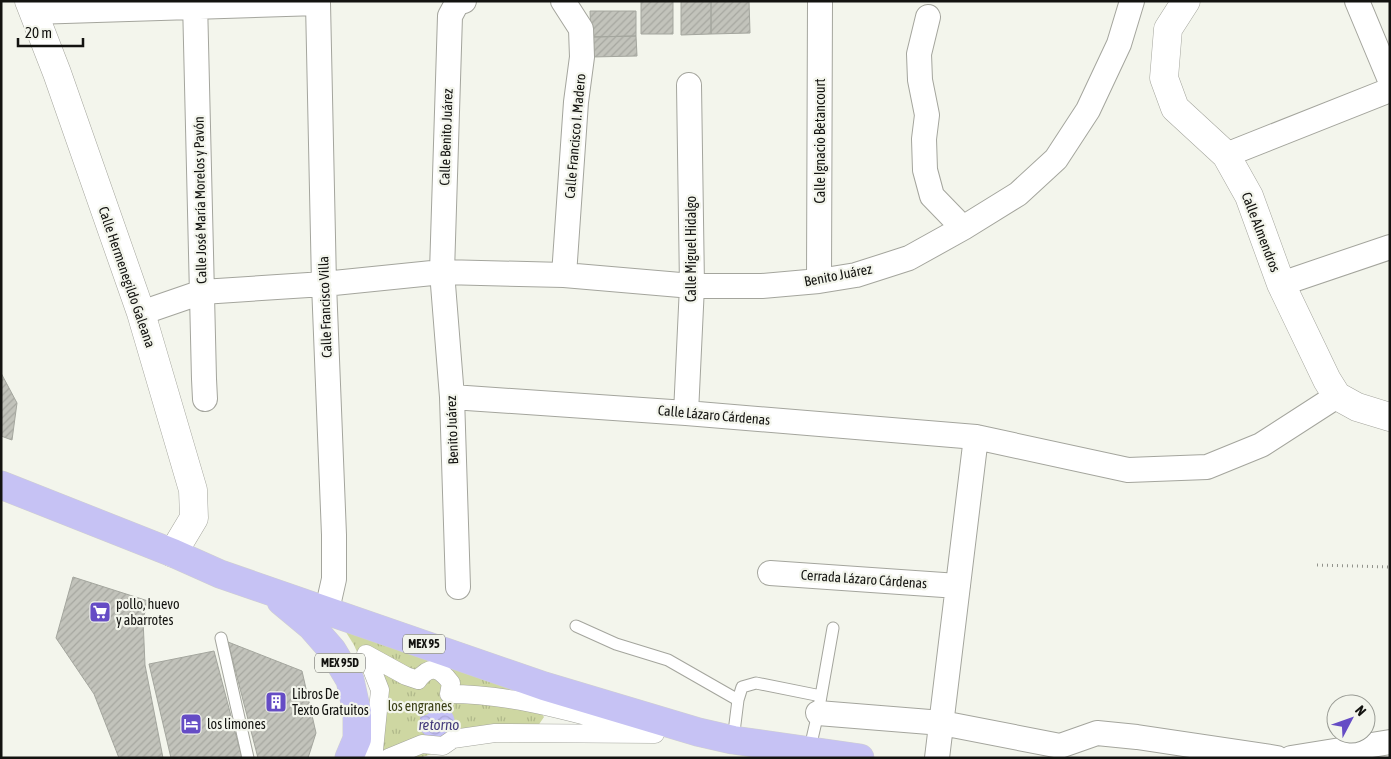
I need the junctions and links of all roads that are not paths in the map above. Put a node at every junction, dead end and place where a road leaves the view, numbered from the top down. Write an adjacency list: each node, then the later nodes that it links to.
1 (563, 1): 18 (street, Calle Francisco I. Madero)
2 (820, 1): 19 (street, Calle Ignacio Betancourt)
3 (1132, 1): 15 (street, Benito Juárez)
4 (1186, 1): 14 (street, Calle Almendros)
5 (1357, 1): 11 (street)
6 (324, 2): 8 (street); 20 (street, Calle Francisco Villa)
7 (460, 2): 17 (street, Calle Benito Juárez)
8 (195, 4): 9 (street); 23 (street, Calle José María Morelos y Pavón)
9 (31, 7): 24 (street, Calle Hermenegildo Galeana)
10 (928, 17): 15 (street)
11 (1390, 80)
12 (689, 85): 22 (street, Calle Miguel Hidalgo)
13 (1390, 90): 14 (street)
14 (1226, 155): 21 (street, Calle Almendros)
15 (963, 228): 19 (street, Benito Juárez)
16 (1390, 247): 21 (street)
17 (442, 272): 18 (street, Benito Juárez); 20 (street, Benito Juárez); 26 (street, Benito Juárez)
18 (564, 275): 22 (street, Benito Juárez)
19 (819, 281): 22 (street, Benito Juárez)
20 (324, 284): 23 (street, Benito Juárez); 37 (street, Calle Francisco Villa)
21 (1281, 284): 25 (street, Calle Almendros)
22 (692, 286): 28 (street, Calle Miguel Hidalgo)
23 (202, 292): 24 (street, Benito Juárez); 27 (street, Calle José María Morelos y Pavón)
24 (141, 314): 32 (street, Calle Hermenegildo Galeana)
25 (1337, 396): 29 (street); 30 (street, Calle Lázaro Cárdenas)
26 (452, 397): 28 (street, Calle Lázaro Cárdenas); 35 (street, Benito Juárez)
27 (206, 398)
28 (686, 413): 30 (street, Calle Lázaro Cárdenas)
29 (1390, 417)
30 (976, 438): 34 (street)
31 (1, 485): 32 (highway, MEX 95)
32 (173, 554): 36 (highway, MEX 95)
33 (770, 573): 34 (street, Cerrada Lázaro Cárdenas)
34 (958, 586): 43 (street)
35 (458, 587)
36 (270, 592): 37 (highway, MEX 95); 48 (highway, MEX 95D)
37 (327, 610): 44 (highway, MEX 95)
38 (576, 626): 41 (lane)
39 (833, 628): 42 (lane)
40 (220, 638): 47 (lane)
41 (738, 700): 42 (lane); 44 (lane)
42 (819, 705): 43 (street); 46 (lane)
43 (942, 723): 52 (street); 53 (street)
44 (733, 740): 46 (highway, MEX 95)
45 (1390, 742): 54 (street)
46 (809, 752): 51 (highway, MEX 95)
47 (248, 758)
48 (350, 758)
49 (371, 758): 50 (street)
50 (388, 758)
51 (860, 758)
52 (937, 758)
53 (1277, 758)
54 (1291, 758)

